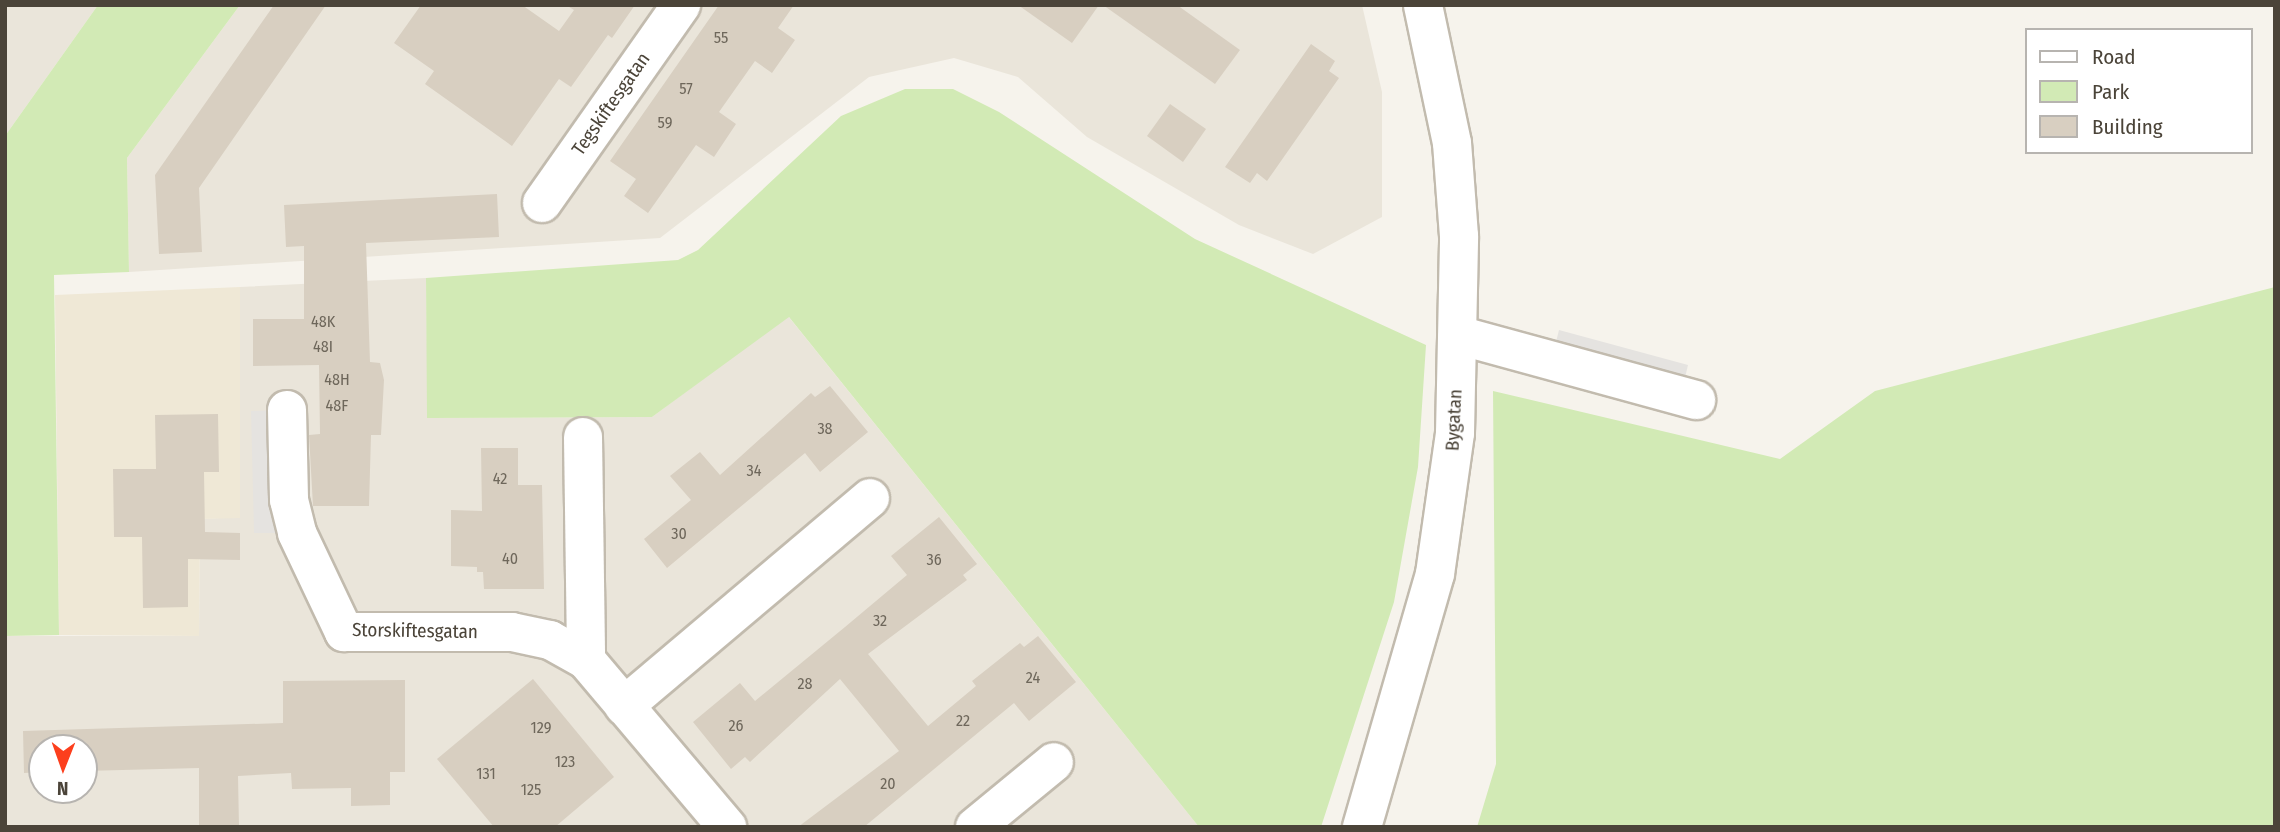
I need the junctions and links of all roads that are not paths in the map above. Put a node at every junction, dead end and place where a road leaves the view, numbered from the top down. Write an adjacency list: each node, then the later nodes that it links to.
1 (681, 5): 3 (street, Tegskiftesgatan)
2 (1423, 5): 4 (street, Bygatan)
3 (542, 203)
4 (1458, 335): 5 (street); 14 (street, Bygatan)
5 (1696, 400)
6 (287, 410): 9 (street, Storskiftesgatan)
7 (583, 437): 9 (street)
8 (870, 498): 10 (street)
9 (586, 660): 10 (street, Storskiftesgatan)
10 (624, 706): 12 (street, Storskiftesgatan)
11 (1054, 762): 13 (street)
12 (727, 827)
13 (975, 827)
14 (1362, 827)

